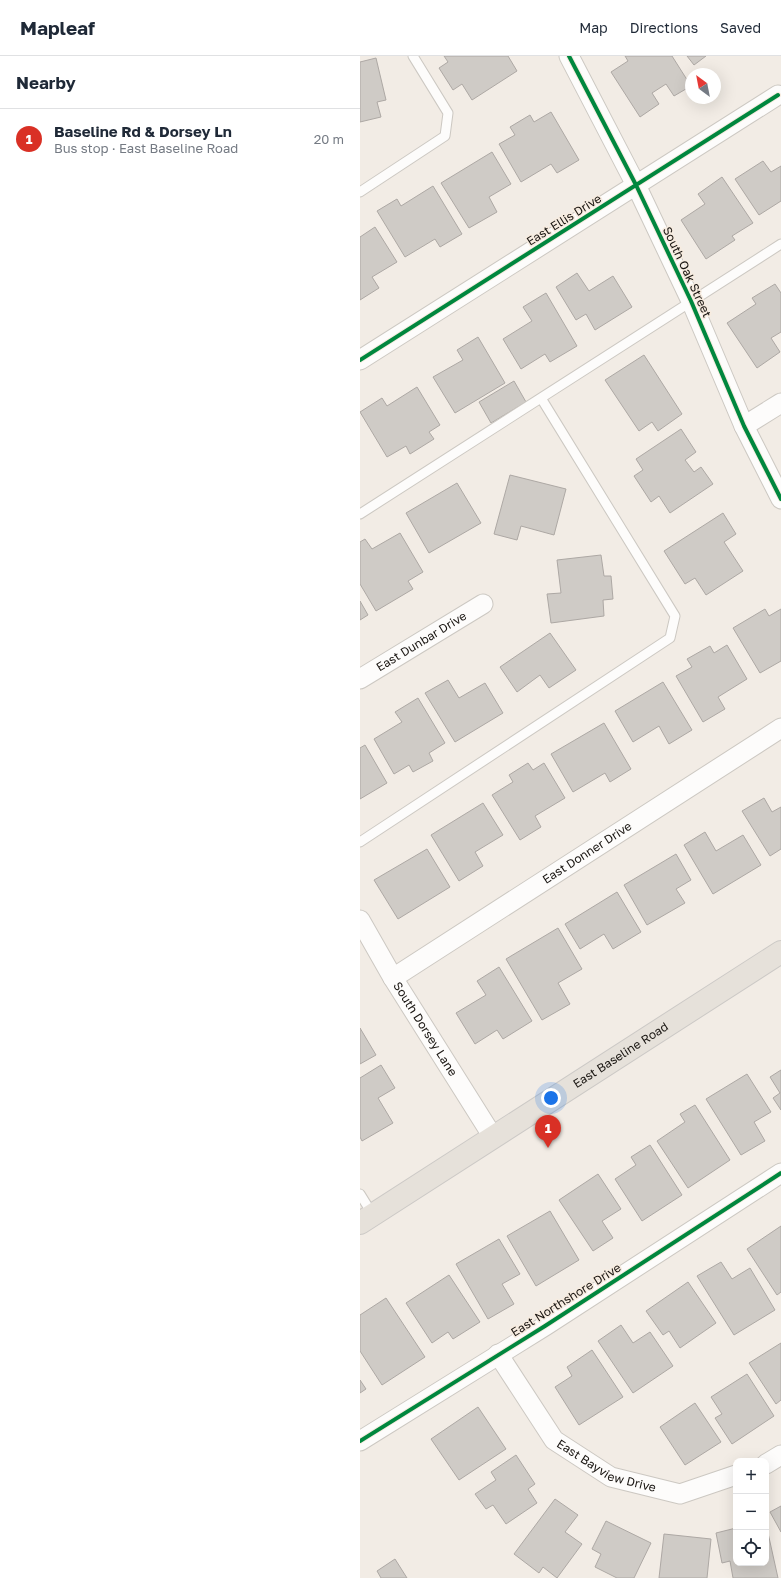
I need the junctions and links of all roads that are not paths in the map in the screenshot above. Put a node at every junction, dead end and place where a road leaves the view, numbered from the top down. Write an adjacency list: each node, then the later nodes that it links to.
1 (413, 56): 5 (lane)
2 (570, 57): 4 (street, South Oak Street)
3 (778, 96): 4 (street, East Ellis Drive)
4 (636, 185): 7 (street, South Oak Street); 8 (street, East Ellis Drive)
5 (360, 192)
6 (781, 244): 7 (lane)
7 (691, 301): 9 (lane); 11 (street, South Oak Street)
8 (360, 360)
9 (541, 398): 13 (lane); 17 (lane)
10 (781, 403): 11 (street)
11 (744, 426): 12 (street, South Oak Street)
12 (781, 499)
13 (360, 514)
14 (483, 604): 15 (street, East Dunbar Drive)
15 (360, 679)
16 (781, 728): 20 (street, East Donner Drive)
17 (360, 842)
18 (360, 920): 20 (street, South Dorsey Lane)
19 (781, 952): 21 (main road, East Baseline Road)
20 (393, 978): 21 (street, South Dorsey Lane)
21 (493, 1137): 24 (main road, East Baseline Road)
22 (781, 1174): 25 (street, East Northshore Drive)
23 (360, 1194): 24 (lane)
24 (366, 1219)
25 (498, 1354): 26 (street, East Northshore Drive); 29 (street, East Bayview Drive)
26 (360, 1441)
27 (781, 1454): 28 (street)
28 (769, 1462)
29 (733, 1476)

